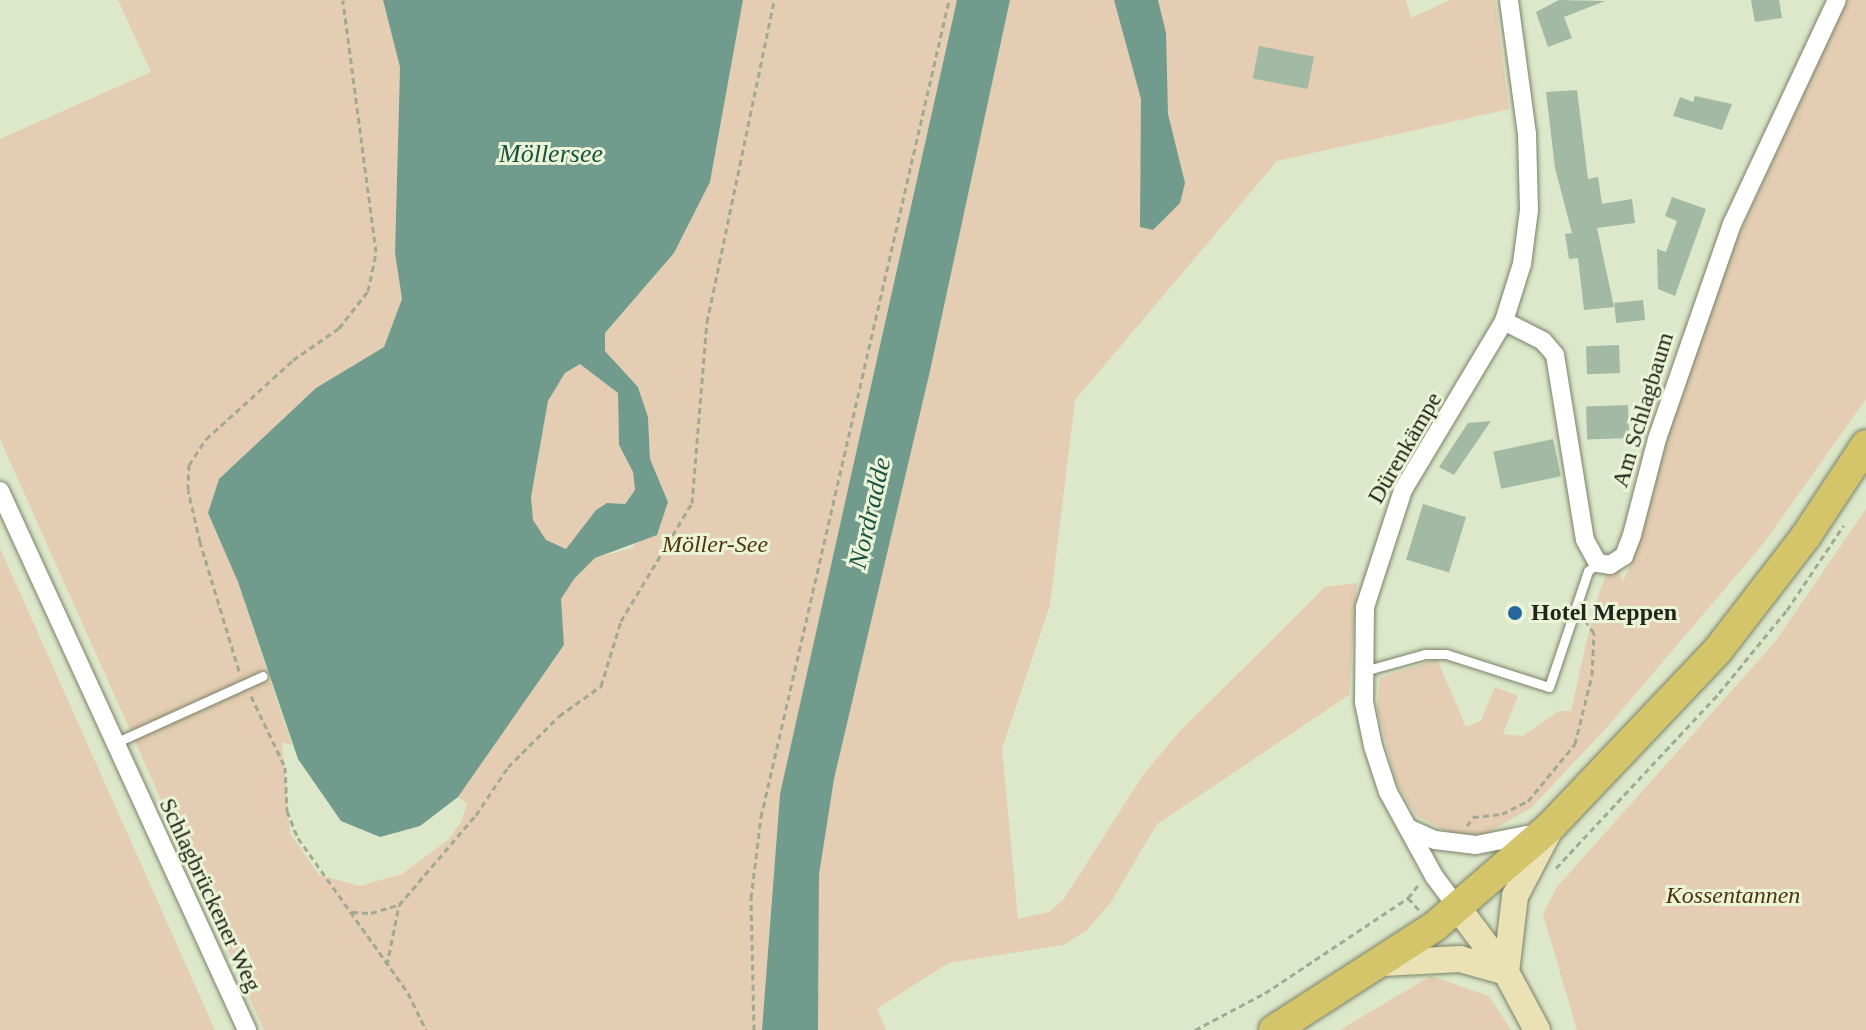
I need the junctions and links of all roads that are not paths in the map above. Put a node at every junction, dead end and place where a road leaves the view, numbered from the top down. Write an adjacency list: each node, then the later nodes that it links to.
1 (1509, 0): 3 (street, Dürenkämpe)
2 (1837, 0): 6 (street, Am Schlagbaum)
3 (1504, 321): 6 (street, Am Schlagbaum); 7 (street, Dürenkämpe)
4 (1866, 445): 10 (main road)
5 (0, 491): 9 (street, Schlagbrückener Weg)
6 (1598, 563): 7 (lane)
7 (1364, 671): 11 (street, Dürenkämpe)
8 (263, 676): 9 (lane)
9 (112, 744): 15 (street, Schlagbrückener Weg)
10 (1548, 828): 11 (street); 12 (main road); 14 (street)
11 (1410, 829): 12 (street, Dürenkämpe)
12 (1458, 908): 13 (main road); 14 (street)
13 (1383, 963): 14 (street); 16 (main road)
14 (1506, 972): 17 (street)
15 (247, 1030)
16 (1274, 1030)
17 (1537, 1030)

